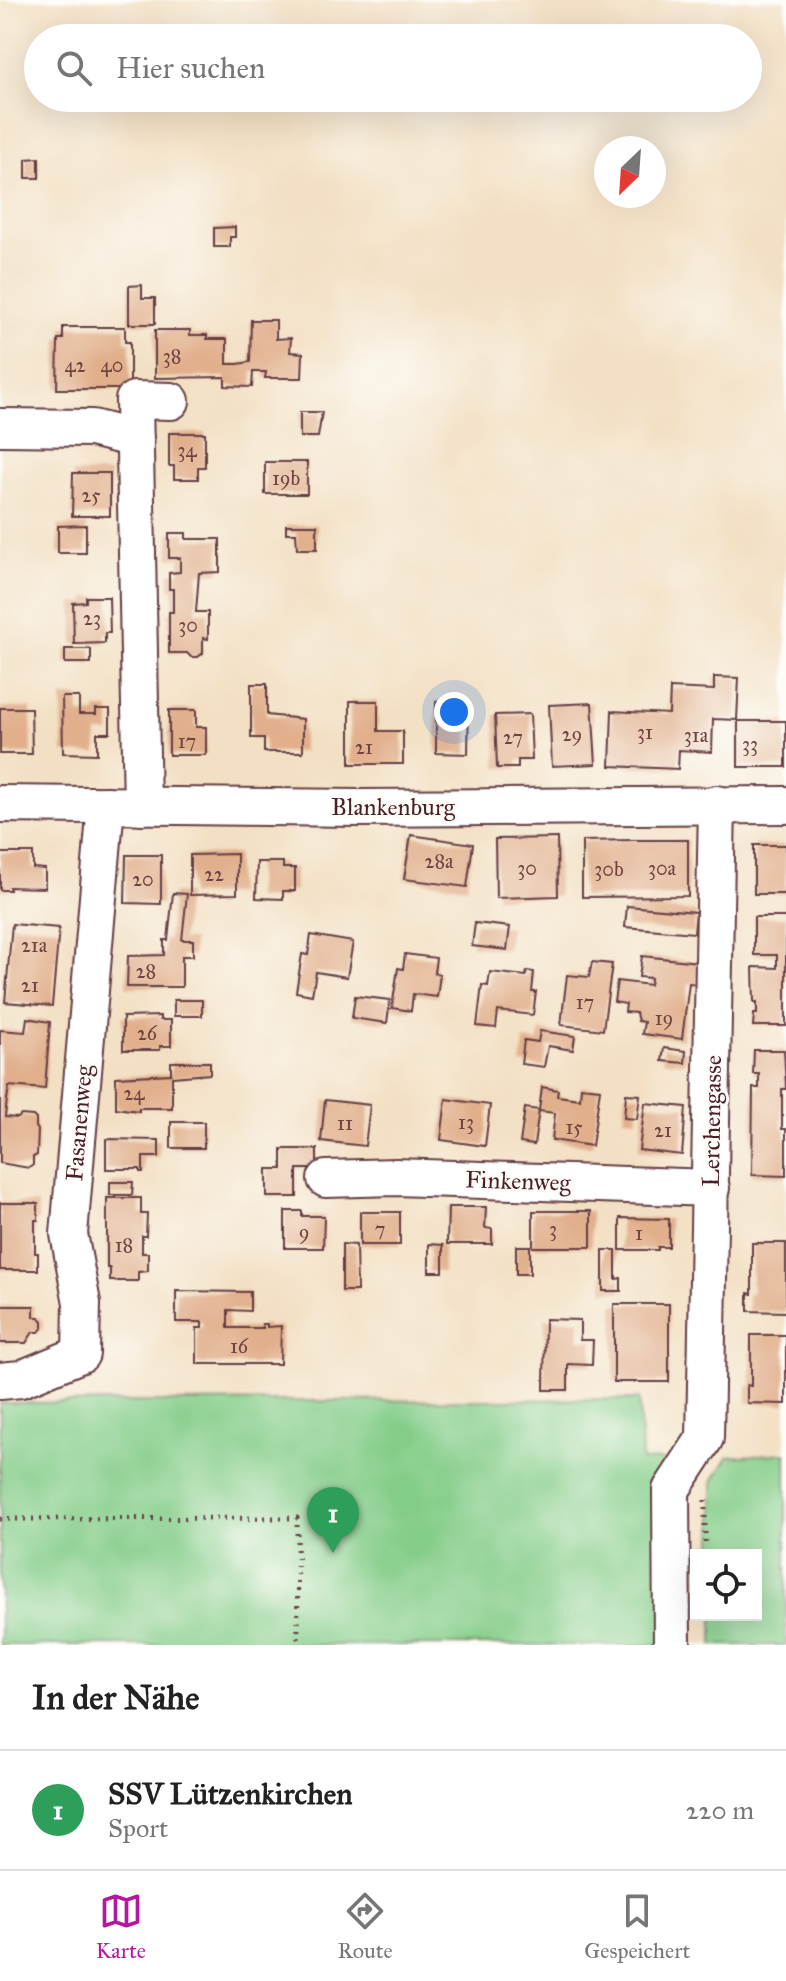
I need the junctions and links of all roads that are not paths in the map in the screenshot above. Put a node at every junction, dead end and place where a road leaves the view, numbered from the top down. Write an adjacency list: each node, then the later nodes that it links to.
1 (171, 401): 3 (street, Fasanenweg)
2 (0, 427): 3 (street)
3 (135, 439): 7 (street, Fasanenweg)
4 (0, 804): 7 (street, Blankenburg)
5 (717, 804): 6 (street, Blankenburg); 7 (street, Blankenburg); 9 (street, Lerchengasse)
6 (786, 805)
7 (124, 806): 10 (street, Fasanenweg)
8 (326, 1179): 9 (street, Finkenweg)
9 (711, 1188): 11 (street, Lerchengasse)
10 (0, 1381)
11 (672, 1645)

